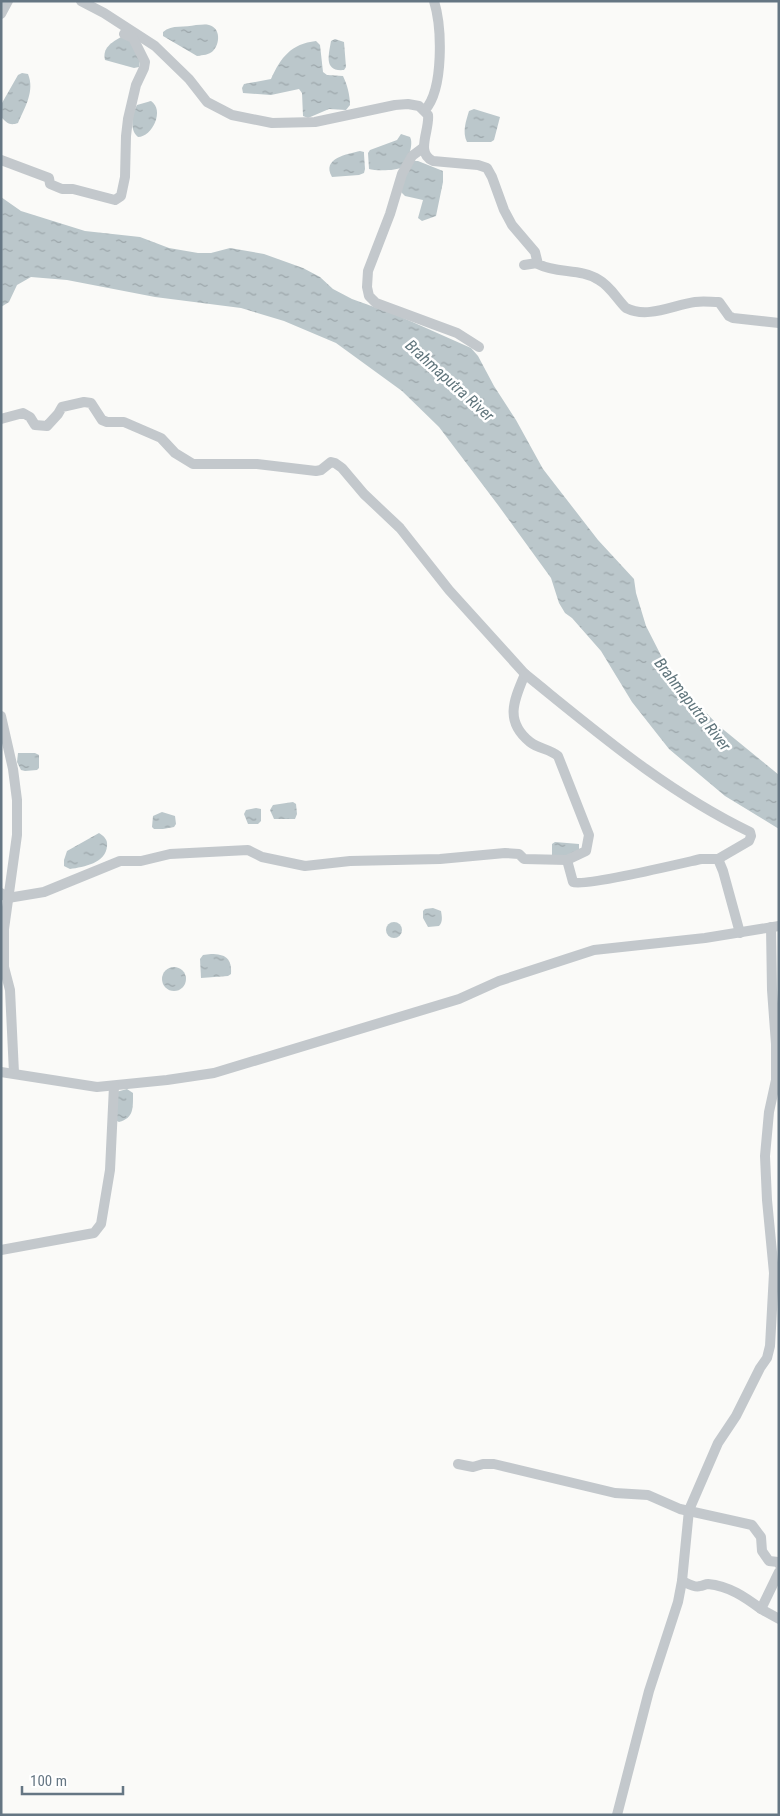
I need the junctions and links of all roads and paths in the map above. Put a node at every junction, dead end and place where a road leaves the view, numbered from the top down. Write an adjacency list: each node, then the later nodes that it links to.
1 (8, 1): 4 (street)
2 (81, 1): 5 (street)
3 (434, 1): 6 (street)
4 (1, 14)
5 (121, 24): 6 (street); 8 (street)
6 (425, 110): 7 (street)
7 (424, 147): 9 (street); 12 (street)
8 (1, 160)
9 (537, 263): 10 (street); 11 (street)
10 (524, 265)
11 (779, 323)
12 (479, 347)
13 (1, 419): 14 (street)
14 (524, 674): 16 (street); 17 (street)
15 (1, 716): 18 (street)
16 (718, 859): 17 (street); 20 (street)
17 (567, 860): 18 (street)
18 (5, 895): 22 (street)
19 (775, 927): 20 (street); 26 (street)
20 (740, 933): 23 (street)
21 (1, 1072): 22 (street)
22 (14, 1073): 23 (street)
23 (114, 1086): 24 (street)
24 (1, 1250)
25 (458, 1464): 26 (street)
26 (689, 1510): 27 (street); 29 (street)
27 (779, 1564)
28 (779, 1572): 30 (street)
29 (682, 1581): 30 (street); 32 (street)
30 (761, 1609): 31 (street)
31 (779, 1619)
32 (617, 1815)

